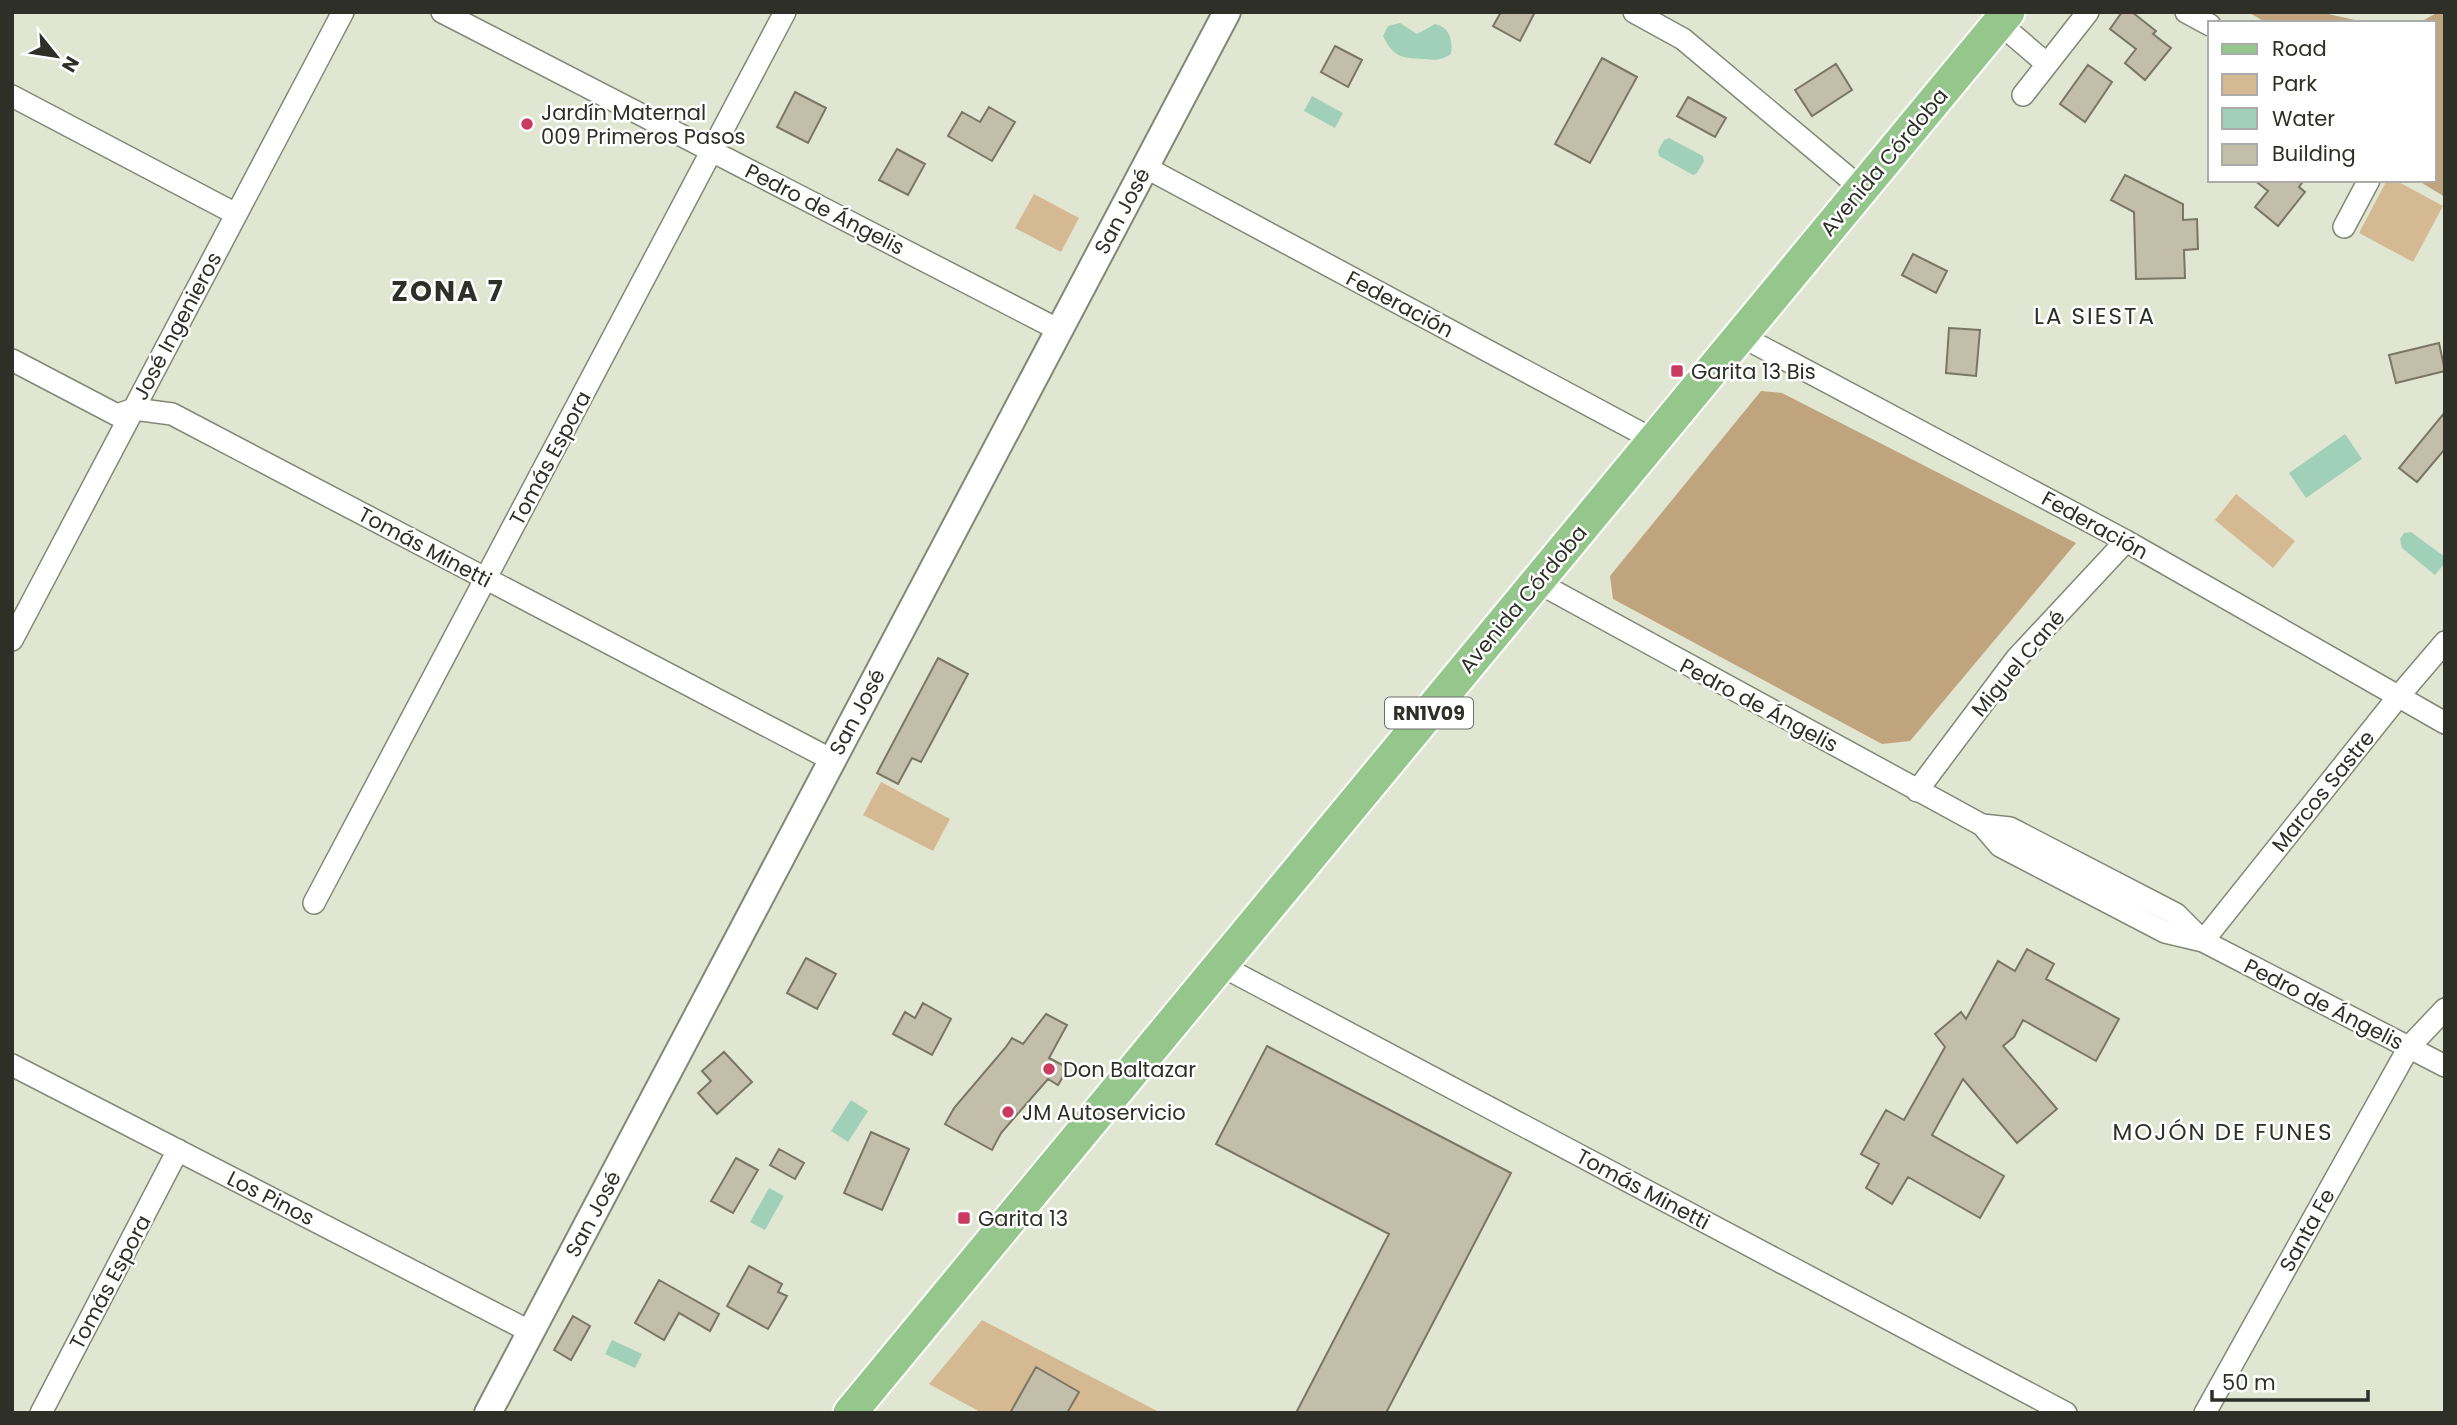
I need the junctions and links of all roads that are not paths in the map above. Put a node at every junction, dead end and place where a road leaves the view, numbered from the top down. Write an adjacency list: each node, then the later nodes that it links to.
1 (343, 12): 17 (street, José Ingenieros)
2 (442, 12): 13 (street, Pedro de Ángelis)
3 (785, 12): 13 (street, Tomás Espora)
4 (1227, 12): 14 (street, San José)
5 (1634, 12): 16 (street)
6 (2088, 12): 10 (street)
7 (2186, 12): 9 (street)
8 (2004, 18): 10 (street); 16 (main road, Avenida Córdoba / RN1V09)
9 (2208, 24)
10 (2047, 64): 11 (street)
11 (2023, 95)
12 (12, 96): 17 (street)
13 (712, 151): 19 (street, Pedro de Ángelis); 25 (street, Tomás Espora)
14 (1145, 167): 19 (street, San José); 23 (street, Federación)
15 (2368, 182): 18 (street)
16 (1862, 189): 20 (main road, Avenida Córdoba / RN1V09)
17 (236, 214): 22 (street, José Ingenieros)
18 (2344, 227)
19 (1059, 330): 31 (street, San José)
20 (1741, 336): 23 (main road, Avenida Córdoba / RN1V09); 24 (street, Federación)
21 (12, 360): 22 (street, Tomás Minetti)
22 (134, 409): 25 (street, Tomás Minetti); 27 (street, José Ingenieros)
23 (1654, 440): 26 (main road, Avenida Córdoba / RN1V09)
24 (2126, 541): 29 (street, Federación); 32 (street, Miguel Cané)
25 (486, 579): 31 (street, Tomás Minetti); 33 (street, Tomás Espora)
26 (1537, 582): 32 (street, Pedro de Ángelis); 35 (main road, Avenida Córdoba / RN1V09)
27 (12, 640)
28 (2445, 642): 29 (street, Marcos Sastre)
29 (2398, 697): 30 (street, Federación); 34 (street, Marcos Sastre)
30 (2445, 723)
31 (832, 760): 41 (street, San José)
32 (1917, 791): 34 (street, Pedro de Ángelis)
33 (314, 903)
34 (2203, 941): 37 (street, Pedro de Ángelis)
35 (1220, 965): 44 (main road, Avenida Córdoba / RN1V09); 45 (street, Tomás Minetti)
36 (2445, 1009): 37 (street, Santa Fe)
37 (2409, 1048): 39 (street, Pedro de Ángelis); 46 (street, Santa Fe)
38 (12, 1065): 40 (street, Los Pinos)
39 (2445, 1066)
40 (178, 1150): 41 (street, Los Pinos); 42 (street, Tomás Espora)
41 (531, 1332): 43 (street, San José)
42 (41, 1413)
43 (488, 1413)
44 (850, 1413)
45 (2066, 1413)
46 (2205, 1413)

